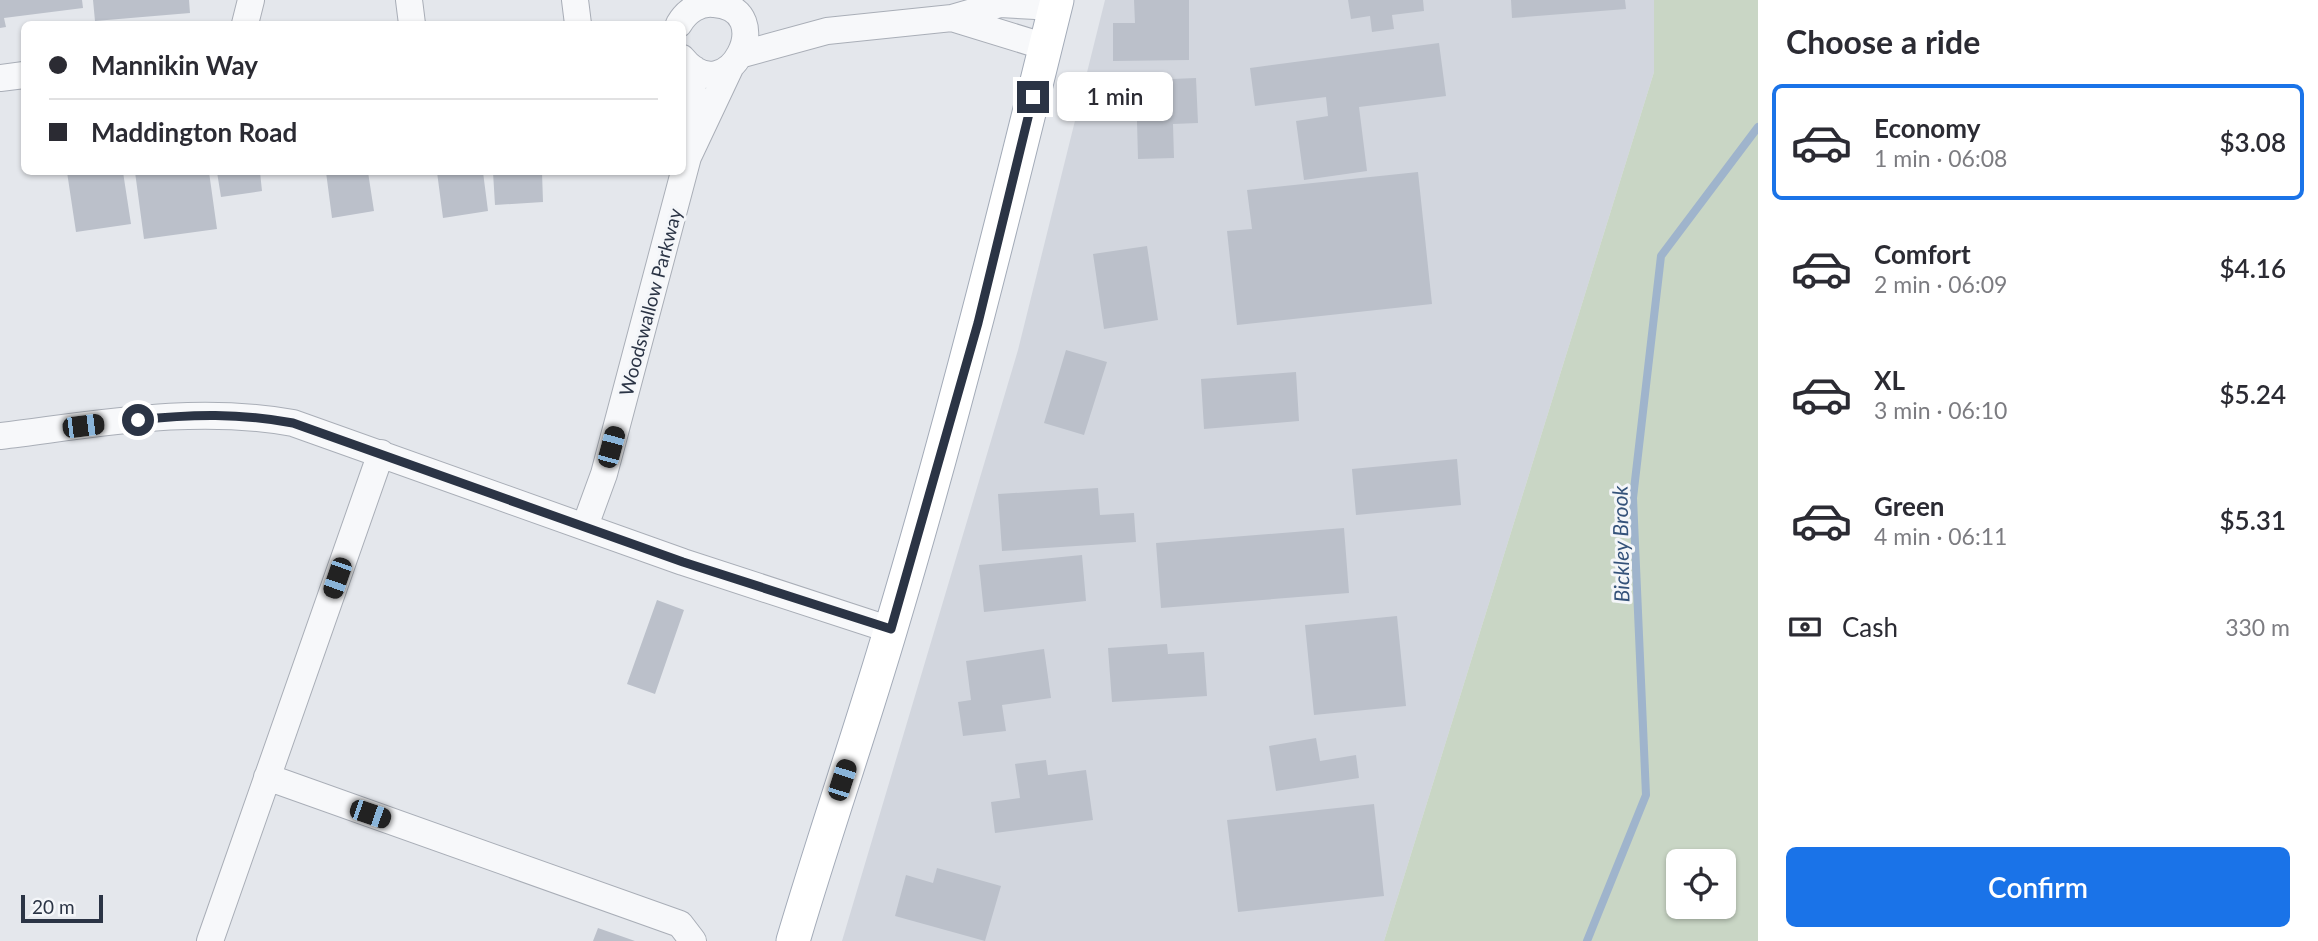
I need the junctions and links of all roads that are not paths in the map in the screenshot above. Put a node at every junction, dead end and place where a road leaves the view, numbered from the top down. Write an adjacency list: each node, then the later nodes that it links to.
1 (251, 0): 7 (street)
2 (409, 0): 8 (street)
3 (575, 0): 9 (street)
4 (715, 3): 10 (street); 11 (street)
5 (1056, 4): 6 (street); 13 (main road)
6 (952, 18): 12 (street); 13 (street)
7 (246, 21)
8 (412, 21)
9 (578, 21)
10 (681, 21)
11 (744, 26): 12 (street); 14 (street)
12 (827, 31): 14 (street)
13 (1046, 47): 24 (main road)
14 (736, 61): 15 (street); 18 (street, Woodswallow Parkway)
15 (688, 64): 18 (street, Woodswallow Parkway)
16 (21, 75): 17 (street)
17 (0, 78)
18 (688, 157): 19 (street, Woodswallow Parkway)
19 (686, 165)
20 (683, 175): 23 (street, Woodswallow Parkway)
21 (0, 436): 22 (street)
22 (381, 453): 23 (street); 25 (street)
23 (585, 526): 24 (street)
24 (891, 629): 28 (main road)
25 (267, 777): 26 (street); 27 (street)
26 (210, 941)
27 (693, 941)
28 (793, 941)

